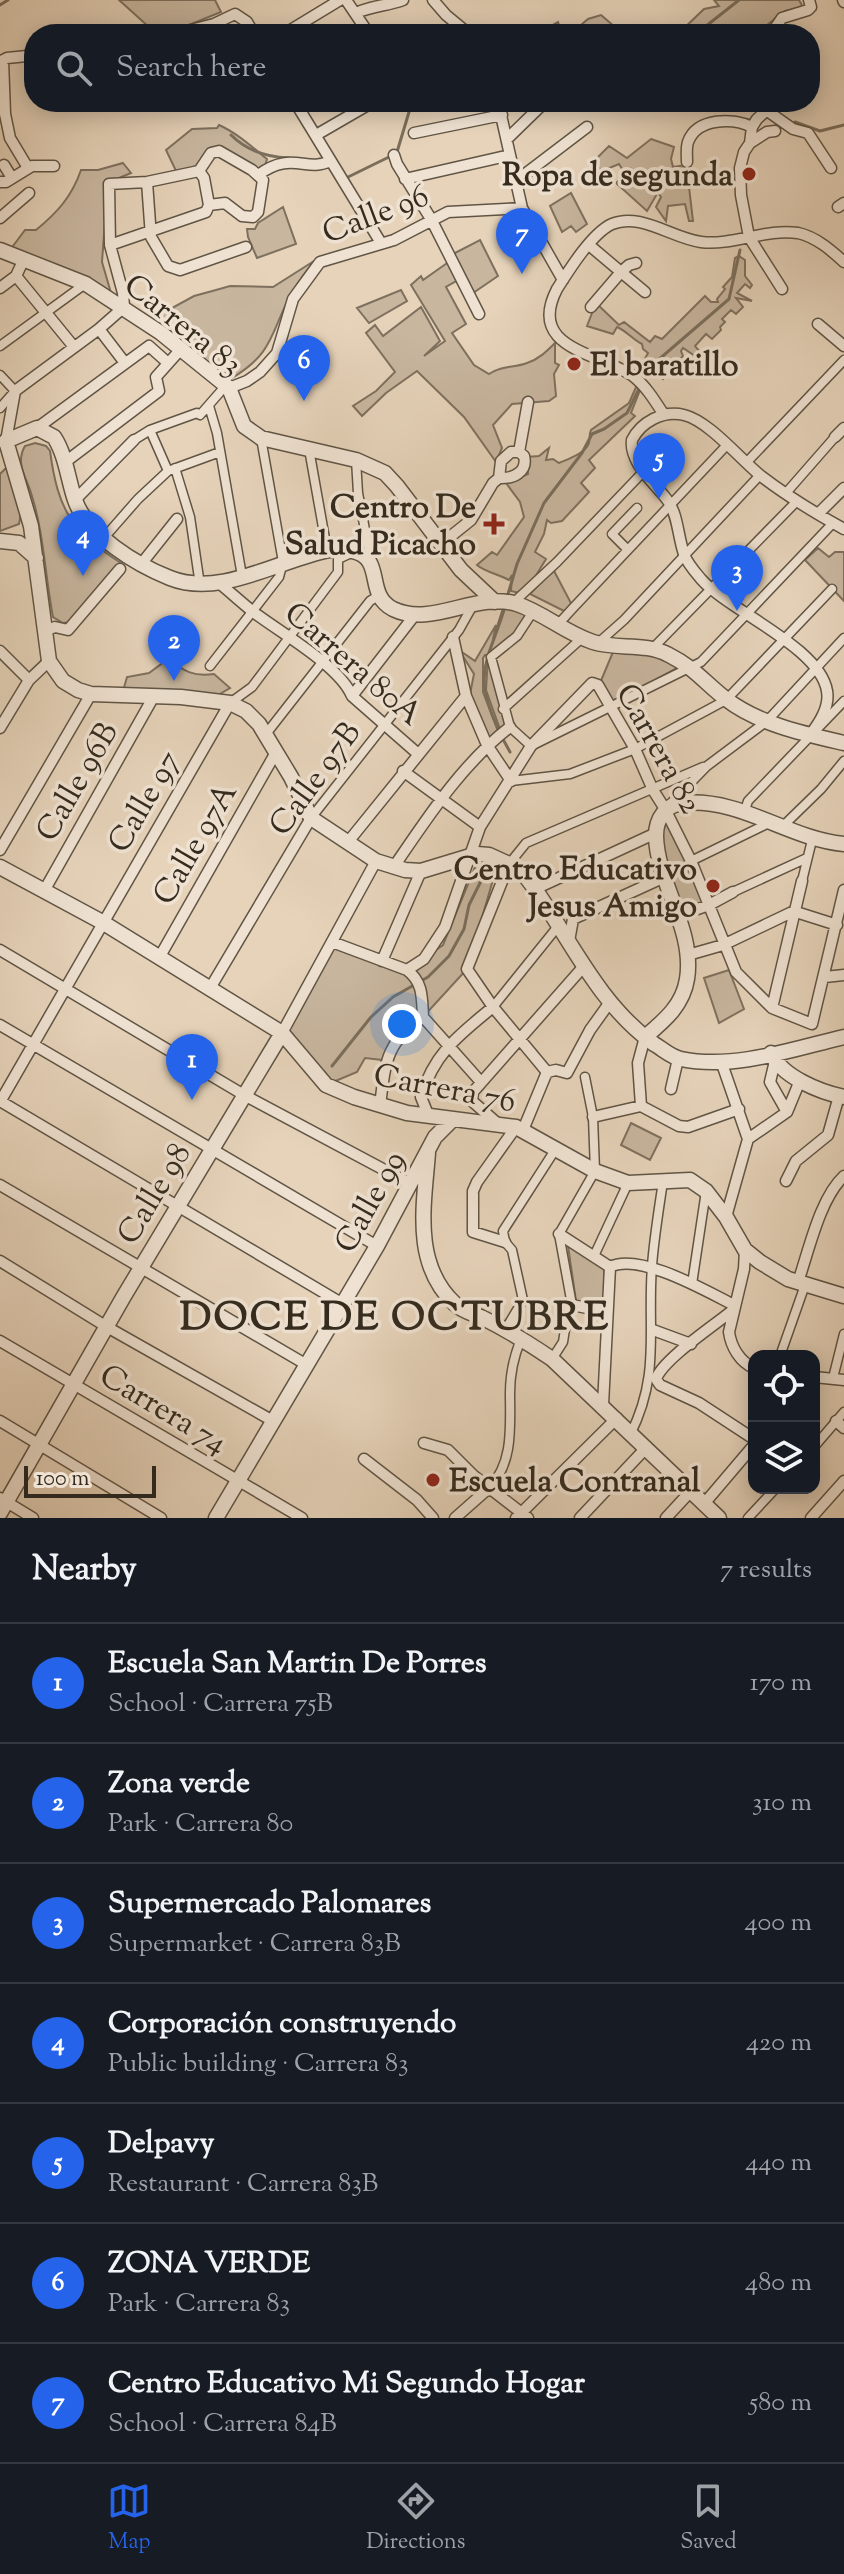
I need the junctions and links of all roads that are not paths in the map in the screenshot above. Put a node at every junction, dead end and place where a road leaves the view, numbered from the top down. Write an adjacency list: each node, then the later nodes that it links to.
1 (343, 0): 5 (street); 8 (street)
2 (403, 0): 5 (street)
3 (809, 0): 11 (street)
4 (438, 1): 10 (street)
5 (356, 13): 9 (street)
6 (214, 24): 7 (street)
7 (248, 24)
8 (301, 24)
9 (363, 24)
10 (457, 24)
11 (778, 24)
12 (24, 57): 13 (street)
13 (1, 61): 34 (street)
14 (301, 112): 25 (street)
15 (356, 112): 25 (street)
16 (501, 112): 20 (street)
17 (535, 112): 26 (street)
18 (764, 112): 22 (street)
19 (769, 112): 35 (street)
20 (502, 115): 24 (street); 26 (street)
21 (587, 127): 40 (street)
22 (752, 127): 27 (street); 31 (street)
23 (775, 131): 27 (street)
24 (414, 133)
25 (316, 135): 30 (street)
26 (507, 139): 29 (street)
27 (750, 143): 49 (street)
28 (394, 155): 39 (street)
29 (510, 155): 39 (street); 40 (street)
30 (330, 161): 37 (street); 50 (street)
31 (687, 162)
32 (4, 165): 38 (street)
33 (54, 166): 34 (street)
34 (28, 168): 38 (street)
35 (831, 168)
36 (199, 171): 37 (street); 42 (street); 44 (street)
37 (258, 175): 44 (street)
38 (12, 178): 41 (street)
39 (405, 179): 47 (street)
40 (516, 181): 45 (street)
41 (0, 182)
42 (147, 182): 48 (street); 51 (street)
43 (29, 193): 46 (street)
44 (209, 205): 48 (street)
45 (522, 208): 47 (street, Calle 96); 60 (street)
46 (0, 218)
47 (431, 219): 50 (street, Calle 96); 68 (street)
48 (150, 232): 51 (street); 53 (street)
49 (749, 237): 52 (street); 56 (street); 63 (street)
50 (381, 243): 81 (street, Calle 96)
51 (110, 245): 65 (street)
52 (589, 245): 58 (street); 60 (street)
53 (246, 247)
54 (0, 250): 55 (street, Carrera 83)
55 (24, 259): 59 (street); 61 (street, Carrera 83)
56 (844, 261)
57 (636, 263): 58 (street)
58 (621, 272): 64 (street); 66 (street)
59 (16, 276): 62 (street); 67 (street)
60 (563, 280): 86 (street)
61 (86, 284): 65 (street, Carrera 83); 67 (street)
62 (0, 288)
63 (782, 289)
64 (645, 292)
65 (124, 307): 70 (street); 71 (street, Carrera 83)
66 (591, 307)
67 (46, 312): 72 (street); 75 (street)
68 (479, 314)
69 (818, 324): 74 (street)
70 (99, 329): 75 (street); 78 (street)
71 (161, 333): 73 (street); 76 (street, Carrera 83)
72 (0, 346)
73 (149, 346): 78 (street); 79 (street)
74 (844, 346)
75 (74, 347): 82 (street)
76 (181, 349): 79 (street); 81 (street, Carrera 83)
77 (844, 360): 100 (street)
78 (125, 363): 88 (street)
79 (168, 363): 99 (street)
80 (0, 375): 82 (street)
81 (229, 388): 84 (street, Calle 96); 91 (street, Carrera 83)
82 (15, 391): 85 (street); 93 (street)
83 (528, 402): 97 (street)
84 (209, 406): 89 (street, Calle 96); 96 (street)
85 (0, 408)
86 (664, 415): 94 (street); 103 (street)
87 (844, 428): 90 (street)
88 (32, 429): 93 (street); 99 (street); 101 (street)
89 (150, 430): 92 (street, Calle 96); 102 (street)
90 (835, 437): 107 (street)
91 (261, 438): 95 (street); 127 (street)
92 (134, 440): 108 (street, Calle 96)
93 (2, 446): 101 (street)
94 (726, 446): 100 (street); 110 (street)
95 (309, 448): 98 (street); 121 (street)
96 (220, 452): 102 (street); 130 (street)
97 (519, 452): 105 (street); 105 (street)
98 (356, 460): 120 (street); 126 (street)
99 (64, 463): 108 (street)
100 (746, 463): 104 (street)
101 (14, 469): 116 (street)
102 (172, 470): 114 (street); 118 (street)
103 (644, 471): 110 (street); 137 (street)
104 (760, 475): 107 (street); 124 (street)
105 (499, 478): 120 (street)
106 (844, 488): 112 (street)
107 (786, 493): 109 (street)
108 (75, 500): 118 (street)
109 (797, 501): 112 (street); 133 (street)
110 (671, 505): 122 (street); 124 (street)
111 (637, 508): 122 (street)
112 (818, 514): 115 (street)
113 (177, 519): 114 (street); 128 (street)
114 (190, 521): 132 (street)
115 (833, 523): 117 (street); 141 (street)
116 (31, 526): 119 (street); 125 (street)
117 (844, 529)
118 (103, 539): 128 (street)
119 (3, 541): 125 (street)
120 (441, 544): 136 (street)
121 (327, 550): 123 (street); 127 (street)
122 (628, 550): 143 (street)
123 (356, 551): 126 (street); 145 (street, Calle 97)
124 (684, 556): 133 (street); 150 (street)
125 (37, 558): 144 (street)
126 (371, 561): 135 (street)
127 (283, 562): 130 (street); 140 (street)
128 (142, 563): 132 (street)
129 (120, 569): 144 (street)
130 (242, 576): 131 (street)
131 (219, 583): 132 (street); 140 (street, Carrera 80A)
132 (200, 585)
133 (711, 589): 141 (street); 151 (street)
134 (832, 589): 149 (street)
135 (378, 596): 142 (street); 154 (street)
136 (495, 602): 137 (street); 138 (street)
137 (513, 603): 139 (street)
138 (473, 604): 142 (street); 146 (street, Calle 97B)
139 (534, 610): 143 (street); 167 (street)
140 (252, 611): 145 (street, Carrera 80A); 155 (street)
141 (747, 614): 149 (street); 156 (street)
142 (414, 616): 161 (street)
143 (560, 627): 147 (street)
144 (44, 631): 153 (street)
145 (288, 637): 154 (street, Carrera 80A); 165 (street, Calle 97)
146 (453, 637): 162 (street); 169 (street, Calle 97B)
147 (582, 638): 150 (street); 167 (street)
148 (844, 638): 157 (street)
149 (786, 640): 157 (street); 163 (street)
150 (598, 643): 151 (street)
151 (653, 648): 156 (street)
152 (0, 651): 158 (street)
153 (49, 661): 158 (street); 159 (street)
154 (323, 662): 161 (street, Carrera 80A); 172 (street)
155 (210, 666)
156 (691, 666): 163 (street); 166 (street)
157 (815, 669): 168 (street); 173 (street)
158 (29, 680): 171 (street)
159 (91, 694): 160 (street); 195 (street)
160 (154, 696): 165 (street); 208 (street, Calle 96B)
161 (352, 696): 169 (street, Carrera 80A)
162 (466, 696): 175 (street); 178 (street)
163 (726, 700): 168 (street); 177 (street)
164 (844, 701): 173 (street)
165 (230, 703): 172 (street); 214 (street, Calle 97)
166 (611, 708): 176 (street); 176 (street, Carrera 82); 177 (street, Carrera 82)
167 (503, 709): 170 (street)
168 (767, 721): 173 (street); 181 (street)
169 (384, 725): 178 (street, Carrera 80A); 188 (street, Calle 97B)
170 (510, 727): 175 (street); 176 (street)
171 (0, 728)
172 (266, 734): 179 (street)
173 (810, 735): 174 (street); 187 (street)
174 (844, 744)
175 (487, 745): 183 (street); 185 (street)
176 (531, 746): 183 (street)
177 (635, 749): 183 (street); 184 (street, Carrera 82)
178 (417, 753): 182 (street)
179 (275, 754): 188 (street); 221 (street, Calle 97A)
180 (844, 761): 189 (street)
181 (707, 766): 184 (street); 186 (street)
182 (403, 771): 185 (street, Carrera 80A); 193 (street)
183 (511, 781): 190 (street)
184 (653, 790): 186 (street, Carrera 82); 200 (street)
185 (440, 798): 190 (street, Carrera 80A); 202 (street)
186 (665, 809): 187 (street); 191 (street); 199 (street, Carrera 82)
187 (744, 813): 189 (street)
188 (311, 818): 193 (street); 228 (street, Calle 97B)
189 (777, 824): 192 (street); 199 (street)
190 (480, 827): 196 (street)
191 (656, 833): 206 (street); 212 (street)
192 (813, 836): 194 (street); 197 (street)
193 (348, 842): 198 (street)
194 (844, 844)
195 (0, 850)
196 (470, 857): 200 (street); 203 (street); 224 (street)
197 (807, 858): 205 (street); 209 (street)
198 (376, 861): 202 (street); 217 (street, Calle 98)
199 (691, 861): 210 (street, Carrera 82)
200 (509, 864): 206 (street); 230 (street)
201 (0, 867): 208 (street, Carrera 76)
202 (393, 868): 203 (street)
203 (421, 871): 222 (street)
204 (658, 880): 216 (street)
205 (802, 881): 211 (street)
206 (535, 889): 215 (street)
207 (844, 890): 213 (street)
208 (44, 891): 214 (street, Carrera 76)
209 (733, 892): 210 (street)
210 (709, 905): 212 (street); 218 (street, Carrera 82)
211 (796, 912): 213 (street); 218 (street); 231 (street)
212 (677, 916): 220 (street)
213 (840, 918): 226 (street)
214 (102, 922): 221 (street, Carrera 76); 227 (street, Calle 97)
215 (559, 925): 216 (street); 230 (street)
216 (569, 941): 223 (street)
217 (332, 942): 222 (street); 234 (street, Calle 98)
218 (723, 945): 220 (street); 231 (street, Carrera 82)
219 (0, 950): 227 (street)
220 (688, 955): 235 (street)
221 (159, 958): 228 (street, Carrera 76)
222 (382, 961): 224 (street)
223 (584, 966): 229 (street); 237 (street)
224 (407, 970): 232 (street)
225 (844, 975): 226 (street)
226 (825, 977): 231 (street, Carrera 82)
227 (64, 989): 239 (street, Calle 97); 248 (street)
228 (209, 990): 234 (street, Carrera 76)
229 (610, 1002): 235 (street); 243 (street)
230 (493, 1007): 237 (street); 238 (street)
231 (772, 1008)
232 (423, 1017): 238 (street); 251 (street)
233 (0, 1025): 239 (street)
234 (282, 1033): 248 (street, Calle 98); 251 (street, Carrera 76)
235 (645, 1037): 241 (street); 252 (street)
236 (844, 1037): 240 (street)
237 (520, 1039): 243 (street); 245 (street)
238 (448, 1044): 245 (street); 255 (street)
239 (34, 1045): 250 (street, Calle 97); 261 (street)
240 (773, 1057): 242 (street); 246 (street); 254 (street)
241 (678, 1059): 242 (street); 247 (street)
242 (721, 1061): 253 (street)
243 (547, 1072): 259 (street)
244 (585, 1077): 256 (street)
245 (480, 1081): 258 (street)
246 (799, 1083): 249 (street); 254 (street)
247 (671, 1089)
248 (244, 1095): 261 (street, Calle 98); 268 (street)
249 (841, 1096): 267 (street)
250 (0, 1101): 272 (street)
251 (380, 1106): 255 (street, Carrera 76)
252 (641, 1106): 253 (street); 256 (street)
253 (739, 1109): 260 (street)
254 (787, 1112): 260 (street)
255 (429, 1117): 257 (street, Carrera 76)
256 (593, 1117): 264 (street)
257 (452, 1120): 258 (street, Carrera 76); 263 (street, Calle 99)
258 (497, 1123): 259 (street, Carrera 76)
259 (520, 1129): 262 (street, Carrera 76); 275 (street)
260 (748, 1139): 273 (street)
261 (212, 1149): 272 (street, Calle 98); 276 (street)
262 (555, 1150): 264 (street, Carrera 76); 275 (street)
263 (428, 1153): 268 (street, Calle 99); 291 (street)
264 (595, 1171): 269 (street, Carrera 76); 274 (street)
265 (844, 1176): 284 (street)
266 (663, 1180): 269 (street, Carrera 76); 271 (street, Carrera 76); 282 (street)
267 (786, 1181)
268 (409, 1183): 276 (street, Calle 99)
269 (628, 1183): 278 (street)
270 (0, 1185): 281 (street)
271 (706, 1191): 273 (street); 283 (street)
272 (177, 1207): 281 (street, Calle 98); 286 (street)
273 (726, 1217): 277 (street)
274 (559, 1234): 278 (street); 287 (street)
275 (505, 1242): 291 (street)
276 (377, 1246): 286 (street, Calle 99)
277 (745, 1250): 284 (street); 288 (street)
278 (594, 1256): 280 (street)
279 (0, 1261): 290 (street)
280 (610, 1267): 282 (street); 289 (street)
281 (141, 1268): 290 (street, Calle 98); 299 (street)
282 (652, 1268): 283 (street); 292 (street)
283 (692, 1284): 288 (street)
284 (802, 1284): 285 (street); 297 (street)
285 (844, 1296)
286 (343, 1304): 299 (street, Calle 99)
287 (572, 1305): 289 (street); 298 (street)
288 (733, 1308): 296 (street); 300 (street)
289 (607, 1312): 303 (street)
290 (107, 1327): 302 (street, Calle 98); 306 (street)
291 (505, 1330): 294 (street)
292 (653, 1330): 296 (street); 308 (street)
293 (844, 1334): 301 (street)
294 (521, 1339): 298 (street); 318 (street)
295 (0, 1341): 302 (street, Carrera 74)
296 (691, 1344): 309 (street)
297 (782, 1350)
298 (552, 1359): 303 (street)
299 (307, 1365): 306 (street, Calle 99)
300 (748, 1365)
301 (839, 1379)
302 (74, 1385): 312 (street, Calle 98); 317 (street, Carrera 74)
303 (603, 1405): 304 (street)
304 (617, 1418): 308 (street); 323 (street)
305 (0, 1421): 312 (street)
306 (273, 1421): 317 (street, Calle 99)
307 (841, 1421): 310 (street)
308 (630, 1435): 313 (street)
309 (748, 1435)
310 (820, 1441)
311 (424, 1443): 318 (street)
312 (39, 1445): 321 (street, Calle 98); 325 (street)
313 (645, 1449): 319 (street); 330 (street)
314 (748, 1452): 322 (street)
315 (364, 1459): 328 (street)
316 (844, 1481): 334 (street)
317 (238, 1482): 326 (street, Calle 99); 327 (street, Carrera 74)
318 (489, 1488): 323 (street); 329 (street)
319 (690, 1492): 322 (street); 331 (street)
320 (770, 1494): 333 (street)
321 (2, 1504): 324 (street)
322 (703, 1505): 332 (street)
323 (522, 1516)
324 (33, 1518)
325 (161, 1518)
326 (216, 1518)
327 (302, 1518)
328 (433, 1518)
329 (455, 1518)
330 (580, 1518)
331 (666, 1518)
332 (719, 1518)
333 (748, 1518)
334 (811, 1518)

